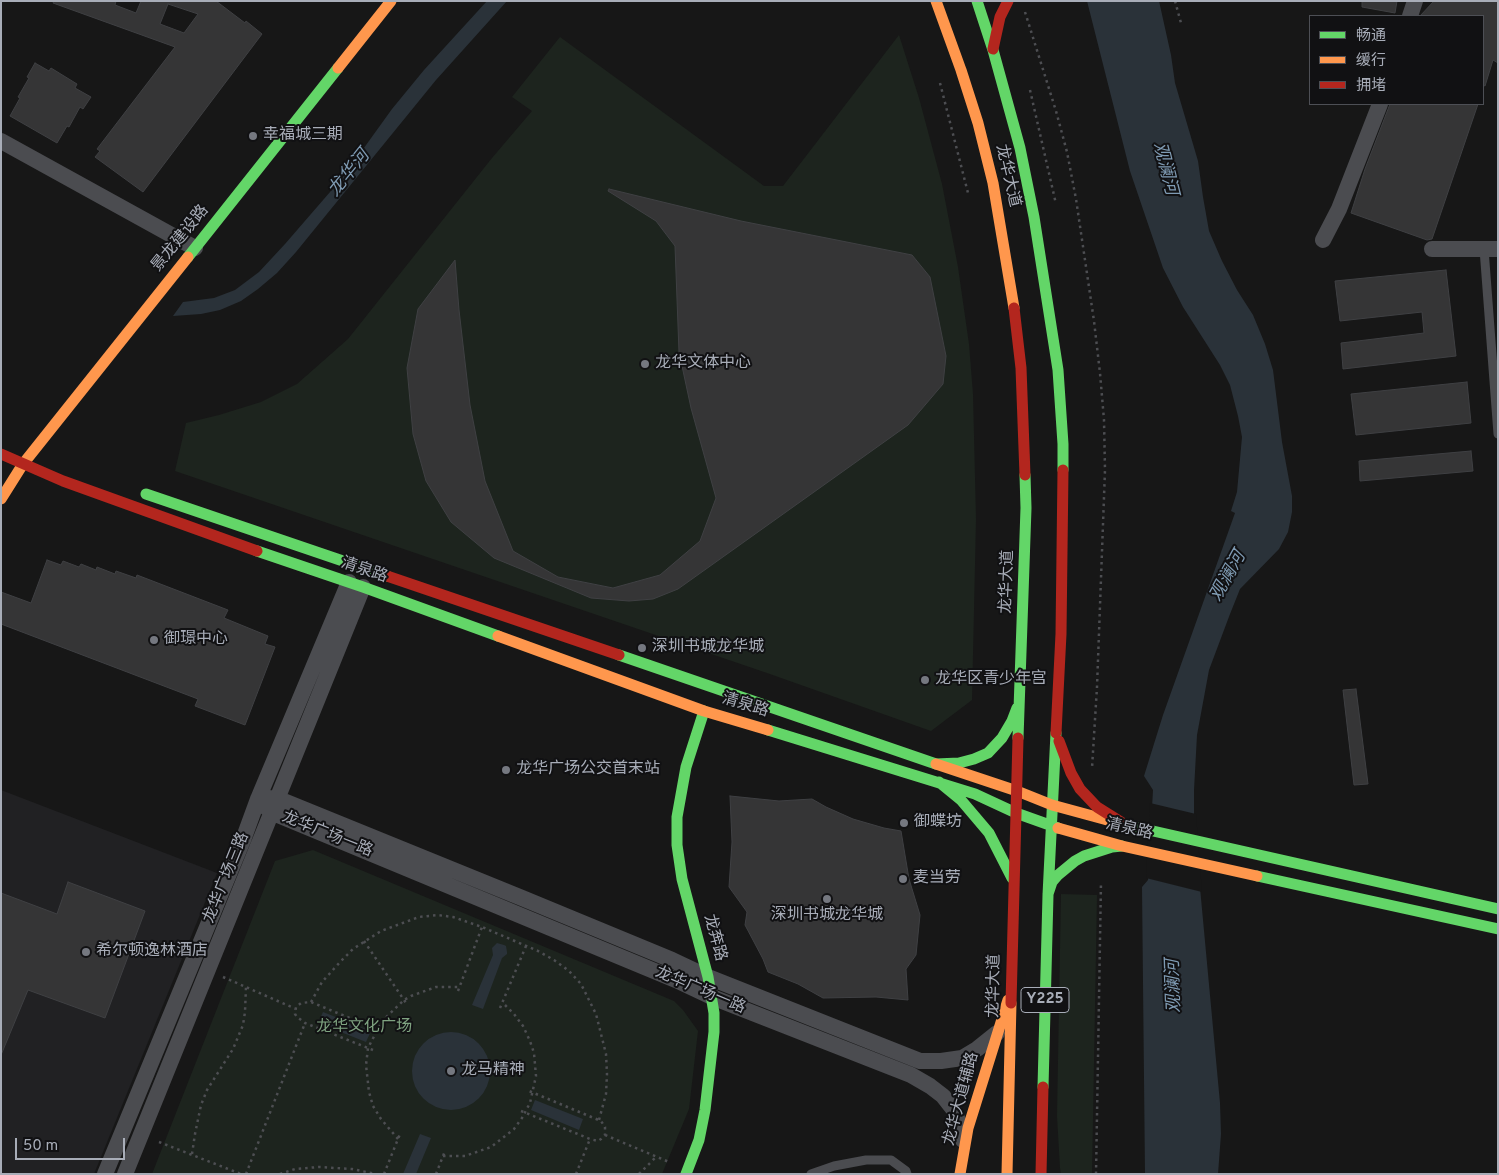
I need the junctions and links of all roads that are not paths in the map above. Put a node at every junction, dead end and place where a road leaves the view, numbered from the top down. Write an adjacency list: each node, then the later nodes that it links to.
1 (391, 1): 11 (main road, 景龙建设路)
2 (936, 1): 22 (main road, 龙华大道)
3 (977, 1): 7 (main road, 龙华大道)
4 (1008, 1): 7 (main road)
5 (1415, 1): 6 (street)
6 (1410, 15)
7 (993, 50): 24 (main road, 龙华大道)
8 (1380, 105): 10 (street)
9 (1, 141): 11 (street)
10 (1323, 240)
11 (184, 242): 15 (main road, 景龙建设路)
12 (1491, 249): 13 (street); 14 (lane)
13 (1432, 250)
14 (1498, 434)
15 (29, 450): 17 (main road); 18 (main road, 景龙建设路)
16 (6, 457): 18 (main road, 清泉路)
17 (47, 457)
18 (23, 464): 20 (main road, 景龙建设路); 21 (main road, 清泉路)
19 (139, 492): 25 (main road, 清泉路)
20 (1, 499)
21 (356, 585): 23 (main road, 清泉路); 28 (street, 龙华广场三路); 29 (street, 龙华广场三路)
22 (1020, 700): 25 (main road); 27 (main road, 龙华大道)
23 (704, 711): 26 (main road, 清泉路); 39 (main road, 龙奔路)
24 (1056, 732): 30 (main road, 龙华大道); 32 (main road)
25 (936, 764): 27 (main road, 清泉路)
26 (939, 782): 31 (main road, 清泉路); 35 (main road)
27 (1017, 791): 30 (main road, 清泉路); 31 (main road, 龙华大道 / Y225)
28 (258, 799): 29 (street, 龙华广场一路); 45 (street, 龙华广场三路)
29 (274, 805): 39 (street, 龙华广场一路); 41 (street, 龙华广场一路); 46 (street, 龙华广场三路)
30 (1052, 805): 32 (main road, 清泉路); 33 (main road, 龙华大道 / Y225)
31 (1016, 813): 33 (main road, 清泉路); 35 (main road, 龙华大道 / Y225)
32 (1124, 824): 37 (main road, 清泉路)
33 (1050, 826): 34 (main road, 清泉路); 36 (main road, 龙华大道 / Y225)
34 (1122, 846): 36 (main road); 38 (main road, 清泉路)
35 (1014, 884): 40 (main road, 龙华大道 / Y225)
36 (1048, 895): 43 (main road, 龙华大道 / Y225)
37 (1498, 909)
38 (1498, 929)
39 (708, 977): 41 (main road, 龙奔路); 42 (street, 龙华广场一路)
40 (1012, 988): 42 (main road, 龙华大道辅路); 51 (main road, 龙华大道 / Y225)
41 (712, 997): 44 (street, 龙华广场一路); 47 (main road, 龙奔路)
42 (997, 1033): 44 (main road, 龙华大道辅路)
43 (1042, 1137): 52 (main road, 龙华大道 / Y225); 53 (main road)
44 (965, 1147): 50 (main road, 龙华大道辅路)
45 (105, 1174)
46 (124, 1174)
47 (686, 1174)
48 (811, 1174): 49 (lane)
49 (907, 1174)
50 (960, 1174)
51 (1008, 1174)
52 (1041, 1174)
53 (1052, 1174)

